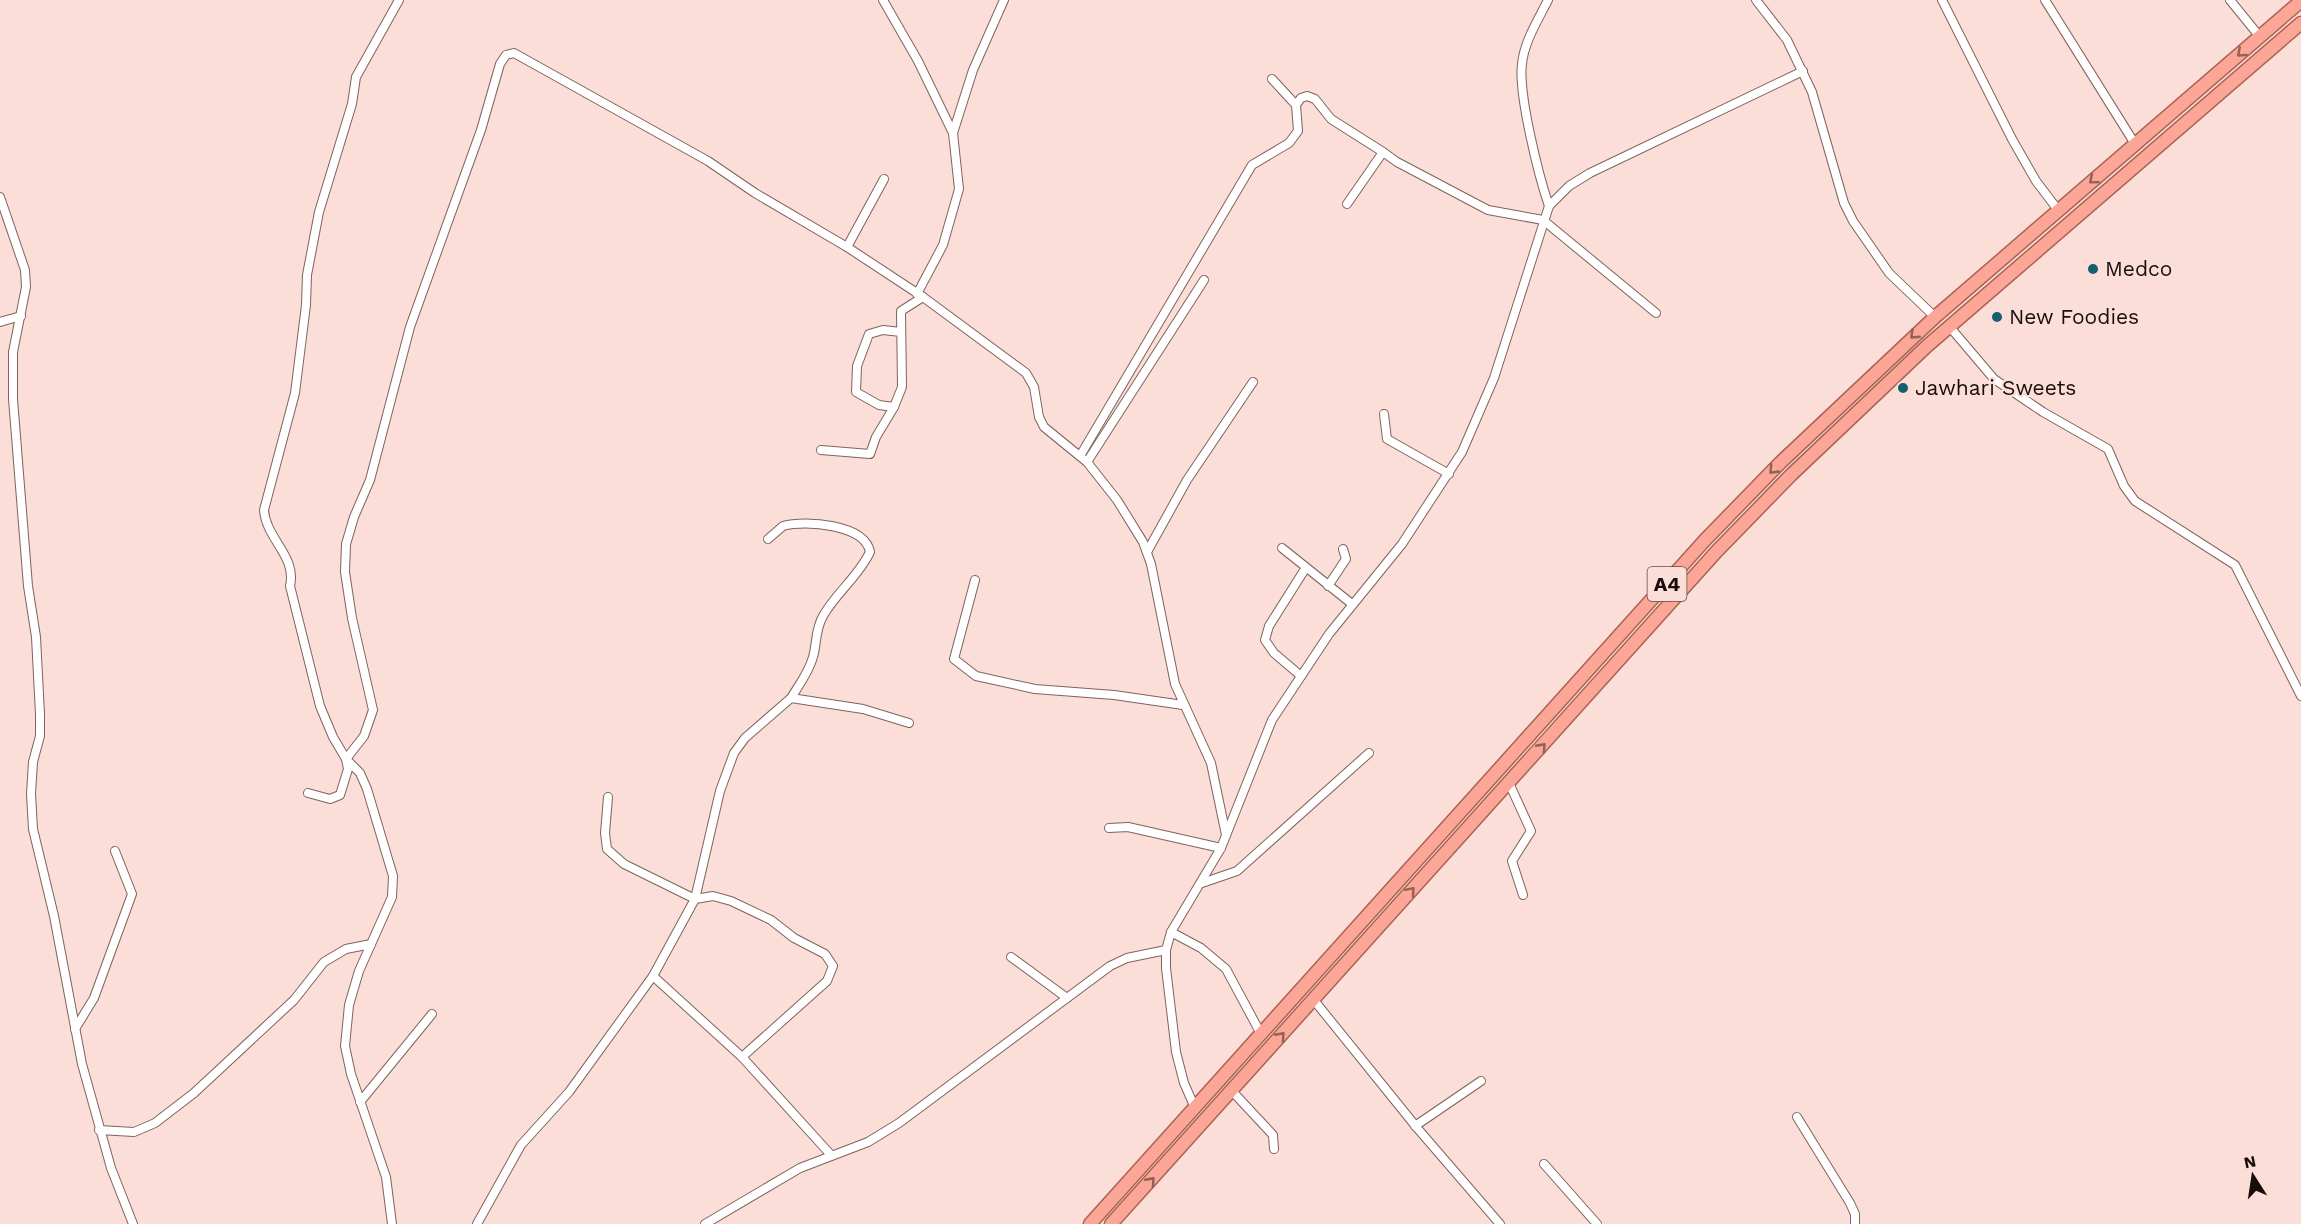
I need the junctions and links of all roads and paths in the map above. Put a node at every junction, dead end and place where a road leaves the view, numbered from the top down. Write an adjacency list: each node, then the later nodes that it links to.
1 (399, 0): 56 (street)
2 (883, 0): 15 (street)
3 (1004, 0): 15 (street)
4 (1548, 0): 21 (street)
5 (1756, 0): 12 (street)
6 (1942, 0): 22 (street)
7 (2045, 0): 16 (street)
8 (2230, 0): 11 (street)
9 (2301, 1): 11 (highway, A4)
10 (2301, 23): 27 (highway, A4)
11 (2260, 37): 16 (highway, A4, one-way to 16)
12 (1803, 71): 21 (street); 31 (street)
13 (1272, 79): 14 (street)
14 (1296, 105): 17 (street); 39 (street)
15 (953, 133): 28 (street)
16 (2135, 144): 22 (highway, A4, one-way to 22)
17 (1383, 152): 20 (street); 23 (street)
18 (884, 179): 24 (street)
19 (0, 197): 30 (street)
20 (1347, 204)
21 (1550, 206): 23 (street)
22 (2058, 210): 25 (highway, A4)
23 (1543, 220): 29 (street); 41 (street)
24 (847, 247): 28 (street); 56 (street)
25 (1978, 279): 27 (highway); 31 (highway, A4)
26 (1204, 280): 40 (street)
27 (1989, 292): 33 (highway, A4)
28 (920, 296): 34 (street); 39 (street)
29 (1656, 313)
30 (21, 316): 32 (street); 75 (street)
31 (1935, 317): 76 (highway, A4, one-way to 76)
32 (0, 322)
33 (1949, 326): 51 (street); 57 (highway, A4, one-way to 33)
34 (901, 332): 36 (street); 36 (street)
35 (1253, 382): 45 (street)
36 (894, 407): 38 (street)
37 (1384, 414): 41 (street)
38 (821, 450)
39 (1080, 456): 40 (street)
40 (1087, 462): 45 (street)
41 (1449, 474): 49 (street)
42 (768, 539): 52 (street)
43 (1282, 548): 46 (street)
44 (1343, 549): 48 (street)
45 (1147, 552): 53 (street)
46 (1305, 569): 48 (street); 50 (street)
47 (975, 580): 53 (street)
48 (1328, 586): 49 (street)
49 (1352, 604): 50 (street)
50 (1301, 676): 61 (street)
51 (2301, 696)
52 (790, 698): 54 (street); 66 (street)
53 (1183, 705): 61 (street)
54 (909, 723)
55 (1369, 753): 64 (street)
56 (346, 759): 58 (street); 68 (street)
57 (1509, 783): 65 (street); 73 (highway, A4, one-way to 57)
58 (308, 793)
59 (608, 797): 66 (street)
60 (1109, 828): 62 (street)
61 (1226, 835): 62 (street)
62 (1221, 848): 64 (street)
63 (115, 850): 75 (street)
64 (1202, 883): 67 (street)
65 (1523, 895)
66 (695, 899): 71 (street); 77 (street)
67 (1172, 932): 69 (street); 76 (street)
68 (371, 944): 80 (street); 84 (street)
69 (1166, 950): 72 (street); 81 (street)
70 (1011, 957): 72 (street)
71 (652, 976): 77 (street); 90 (street)
72 (1066, 998): 86 (street)
73 (1313, 999): 79 (highway, A4, one-way to 73); 83 (street)
74 (432, 1014): 80 (street)
75 (75, 1029): 84 (street)
76 (1261, 1034): 81 (highway, A4)
77 (742, 1057): 86 (street)
78 (1480, 1081): 83 (street)
79 (1232, 1091): 85 (street); 93 (highway, A4, one-way to 79)
80 (360, 1102): 89 (street)
81 (1195, 1108): 92 (highway, A4)
82 (1797, 1117): 96 (street)
83 (1415, 1126): 94 (street)
84 (99, 1130): 88 (street)
85 (1274, 1149)
86 (831, 1155): 91 (street)
87 (1544, 1164): 95 (street)
88 (133, 1224)
89 (392, 1224)
90 (477, 1224)
91 (705, 1224)
92 (1090, 1224)
93 (1111, 1224)
94 (1500, 1224)
95 (1597, 1224)
96 (1855, 1224)

